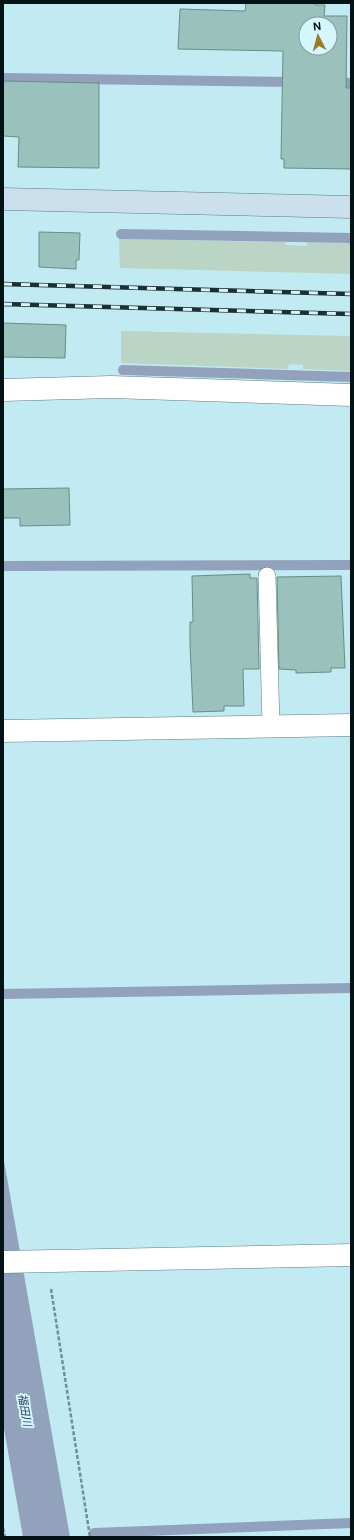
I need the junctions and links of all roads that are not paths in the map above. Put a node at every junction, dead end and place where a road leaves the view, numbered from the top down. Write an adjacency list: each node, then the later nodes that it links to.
1 (3, 199): 2 (street)
2 (351, 207)
3 (3, 390): 4 (street)
4 (351, 395)
5 (267, 576): 7 (lane)
6 (351, 725): 7 (street)
7 (271, 726): 8 (street)
8 (3, 731)
9 (351, 1255): 10 (street)
10 (3, 1262)

